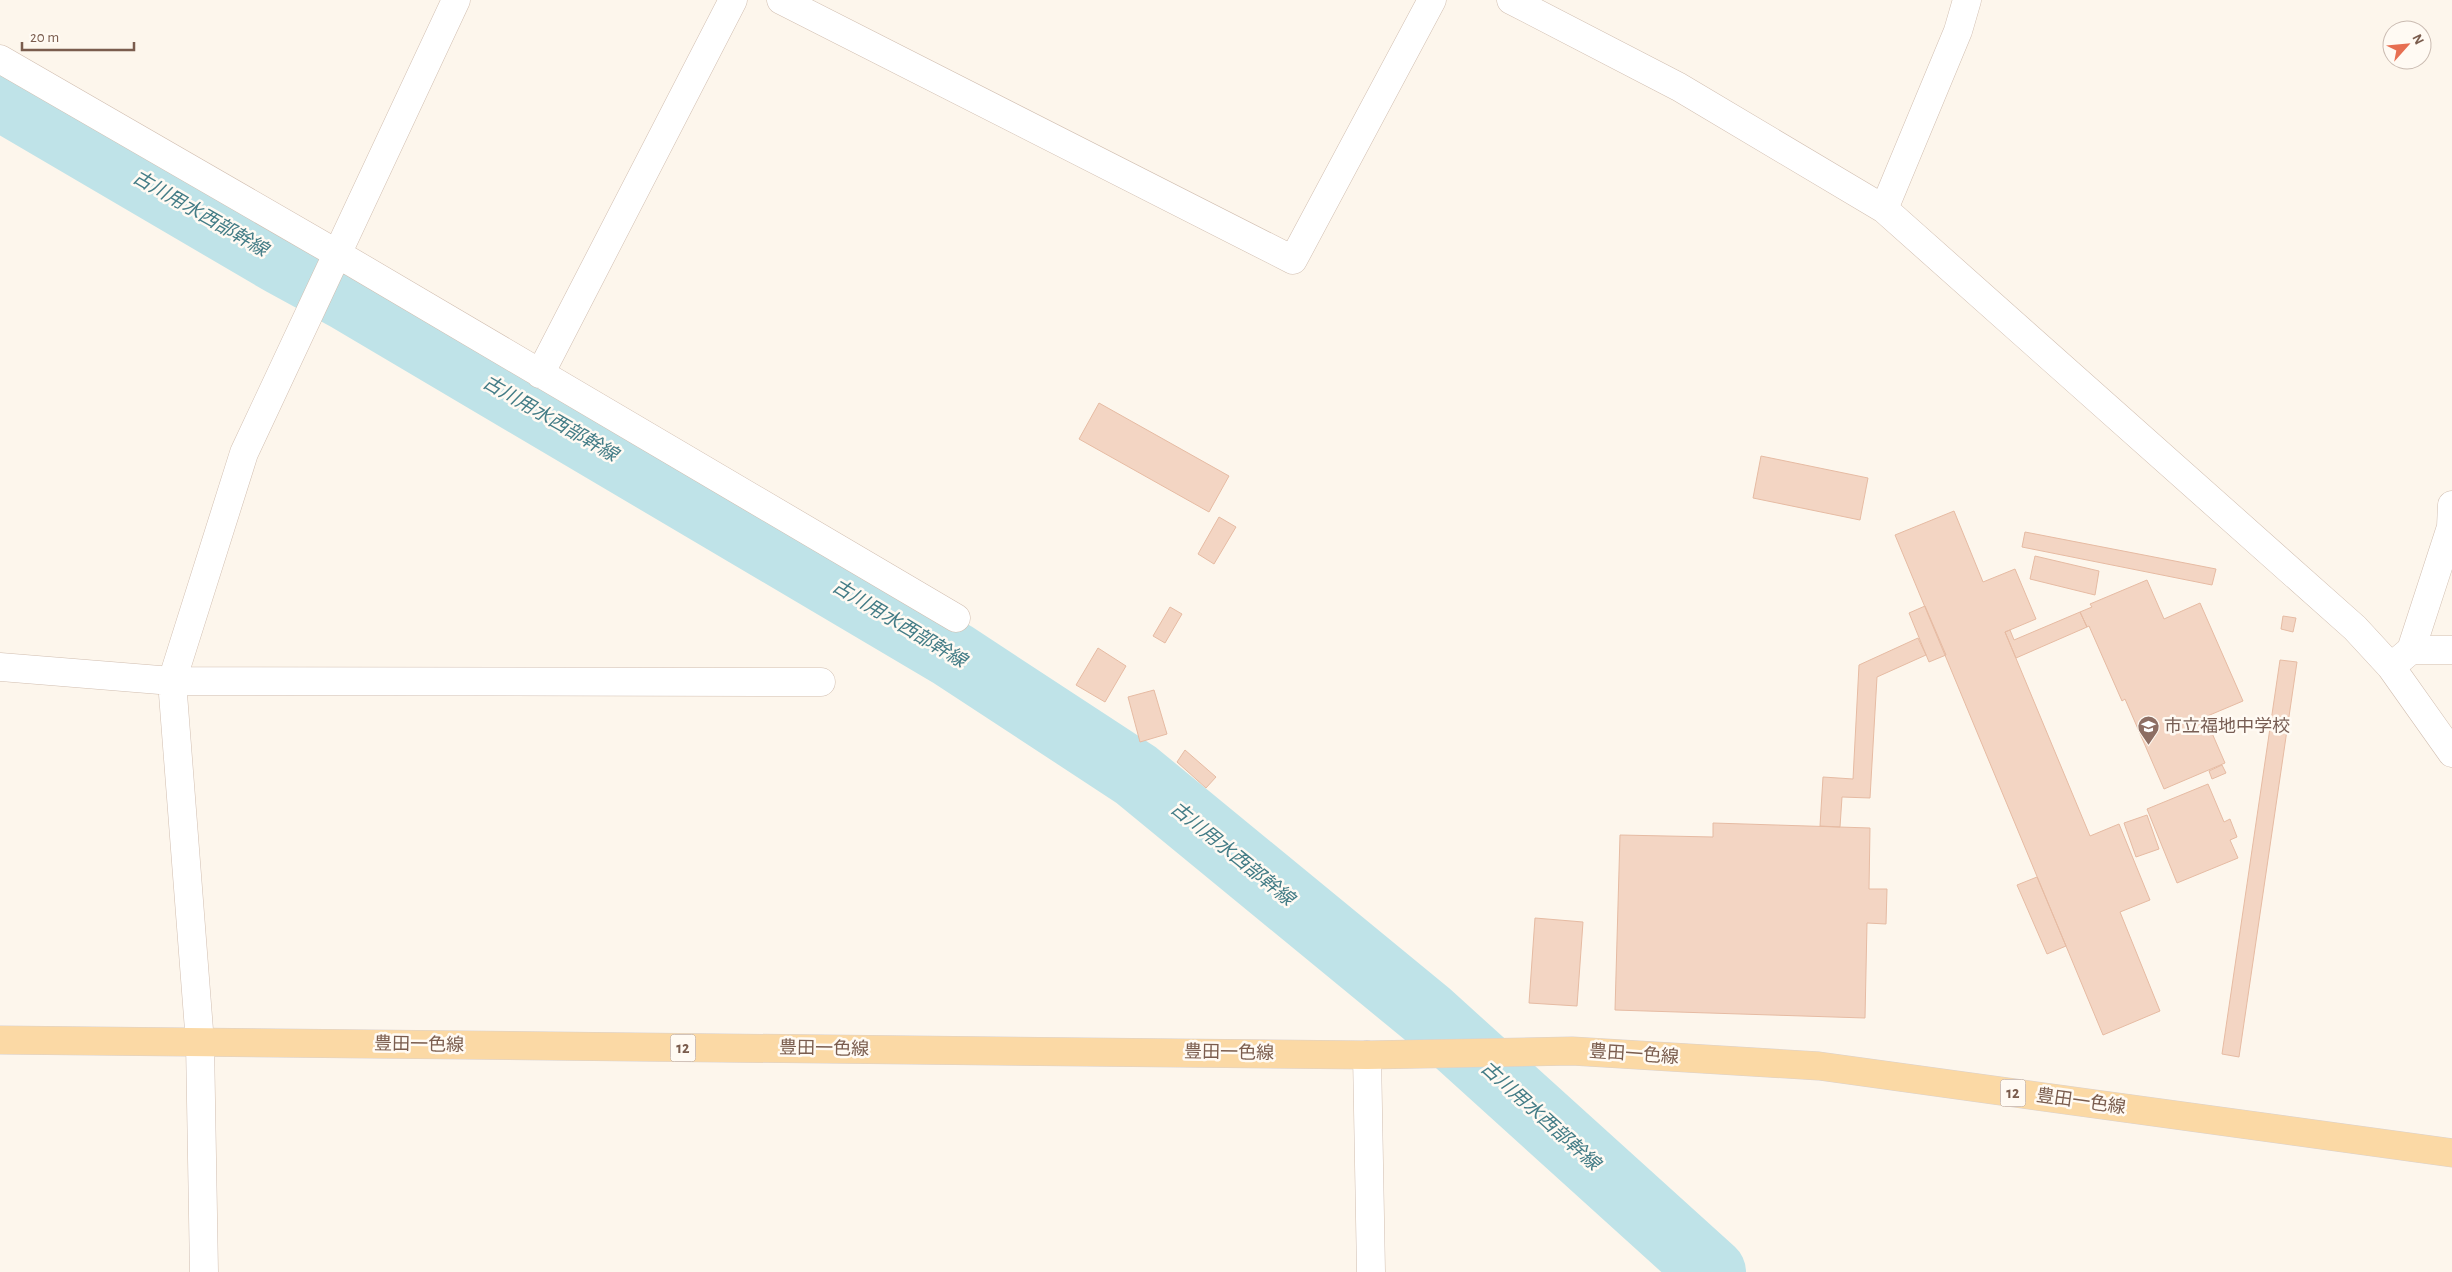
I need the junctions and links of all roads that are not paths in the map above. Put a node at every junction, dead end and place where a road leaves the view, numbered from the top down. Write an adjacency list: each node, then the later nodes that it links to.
1 (456, 0): 9 (street)
2 (733, 0): 10 (street)
3 (781, 0): 4 (street)
4 (1432, 0)
5 (1511, 0): 8 (street)
6 (1967, 0): 8 (street)
7 (0, 59): 9 (street)
8 (1884, 209): 14 (street)
9 (336, 253): 10 (street); 16 (street)
10 (540, 374): 12 (street)
11 (2452, 505): 14 (street)
12 (956, 618)
13 (2452, 650): 14 (street)
14 (2401, 658): 18 (street)
15 (0, 667): 16 (street)
16 (172, 680): 17 (street); 20 (street)
17 (821, 682)
18 (2452, 753)
19 (0, 1040): 20 (main road, 豊田一色線 / 12)
20 (200, 1042): 21 (main road, 豊田一色線 / 12); 23 (street)
21 (1367, 1055): 22 (main road, 豊田一色線 / 12); 24 (street)
22 (2452, 1153)
23 (204, 1272)
24 (1371, 1272)

